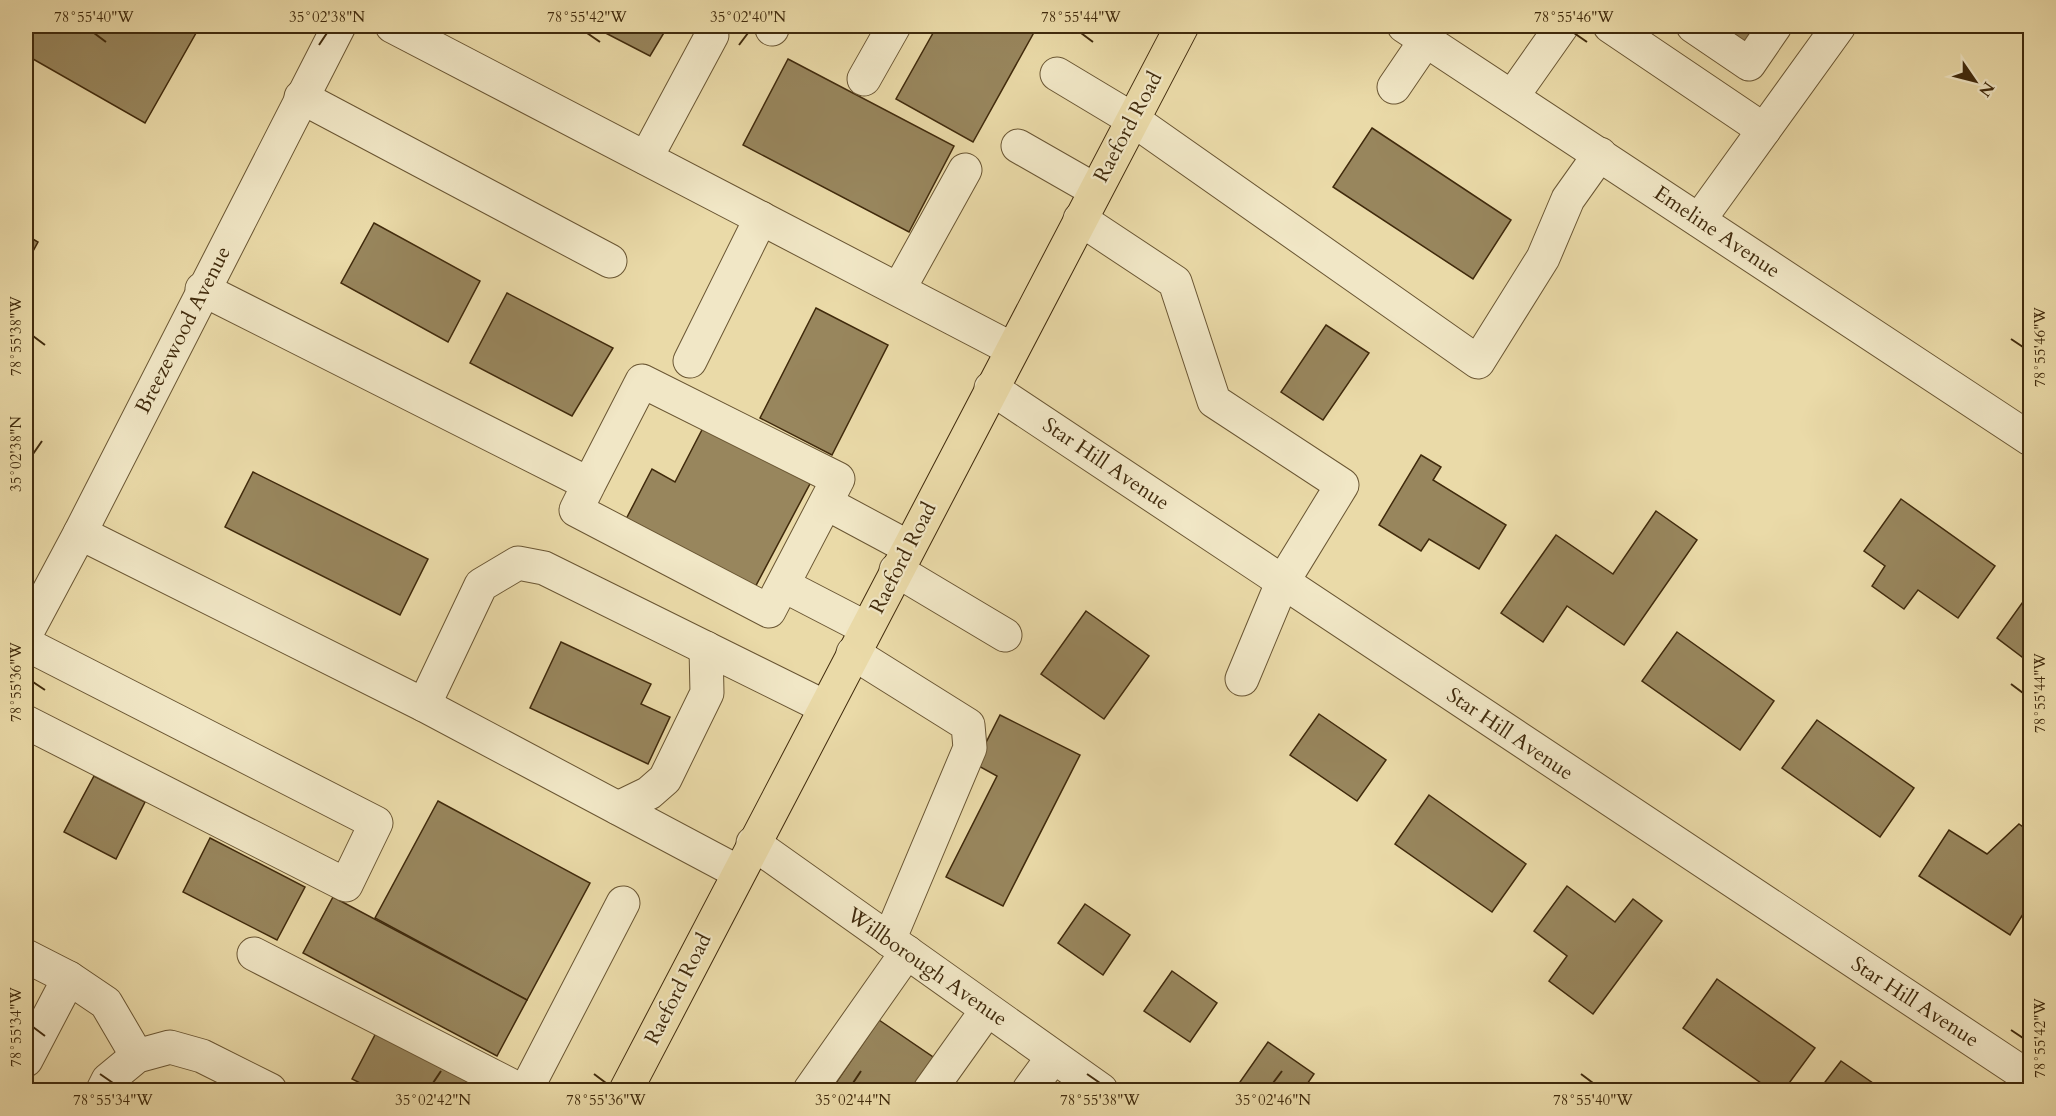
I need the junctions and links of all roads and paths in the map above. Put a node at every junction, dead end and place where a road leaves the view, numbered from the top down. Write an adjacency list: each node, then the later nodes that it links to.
1 (339, 26): 15 (street, Breezewood Avenue)
2 (392, 26): 21 (street)
3 (894, 26): 13 (street)
4 (1182, 26): 17 (main road, Raeford Road)
5 (1562, 26): 16 (street)
6 (1610, 26): 18 (street)
7 (1694, 26): 8 (street)
8 (1775, 26)
9 (1839, 26): 18 (street)
10 (1415, 33): 14 (street); 16 (street, Emeline Avenue)
11 (712, 35): 21 (street)
12 (1057, 74): 17 (street)
13 (864, 79)
14 (1394, 87)
15 (301, 97): 26 (street); 27 (street, Breezewood Avenue)
16 (1512, 97): 20 (street, Emeline Avenue)
17 (1132, 119): 20 (street); 23 (main road, Raeford Road)
18 (1764, 130): 25 (street)
19 (1018, 146): 23 (street)
20 (1600, 154): 25 (street, Emeline Avenue)
21 (646, 158): 24 (street)
22 (965, 170): 28 (street)
23 (1088, 204): 29 (main road, Raeford Road); 37 (street)
24 (761, 218): 28 (street); 30 (street)
25 (1699, 220): 32 (street, Emeline Avenue)
26 (610, 261)
27 (202, 289): 33 (street); 35 (street, Breezewood Avenue)
28 (899, 290): 29 (street)
29 (1012, 349): 31 (main road, Raeford Road)
30 (690, 361)
31 (991, 388): 36 (main road, Raeford Road); 37 (street, Star Hill Avenue)
32 (2031, 439)
33 (589, 484): 34 (street); 38 (street)
34 (826, 503): 36 (street); 38 (street)
35 (80, 533): 39 (street, Breezewood Avenue); 45 (street)
36 (902, 559): 40 (street); 41 (main road, Raeford Road)
37 (1282, 583): 44 (street); 60 (street, Star Hill Avenue)
38 (783, 585): 41 (street)
39 (26, 634)
40 (1005, 635)
41 (859, 640): 46 (main road, Raeford Road); 52 (street)
42 (26, 644): 47 (street)
43 (706, 648): 45 (street); 46 (street); 48 (street)
44 (1242, 679)
45 (424, 705): 48 (street)
46 (825, 706): 49 (main road, Raeford Road)
47 (26, 722)
48 (618, 808): 50 (street)
49 (753, 843): 50 (main road, Raeford Road); 52 (street, Willborough Avenue)
50 (738, 872): 65 (main road, Raeford Road)
51 (623, 903): 64 (street)
52 (898, 946): 56 (street, Willborough Avenue); 66 (street)
53 (254, 954): 63 (street)
54 (26, 956): 55 (street)
55 (69, 978): 57 (street); 59 (street)
56 (987, 1010): 58 (street, Willborough Avenue); 67 (street)
57 (137, 1056): 61 (street); 62 (street)
58 (1053, 1057): 68 (street); 69 (street, Willborough Avenue)
59 (26, 1060)
60 (2031, 1078)
61 (103, 1090)
62 (270, 1090)
63 (520, 1090)
64 (526, 1090)
65 (626, 1090)
66 (810, 1090)
67 (930, 1090)
68 (1029, 1090)
69 (1101, 1090)

